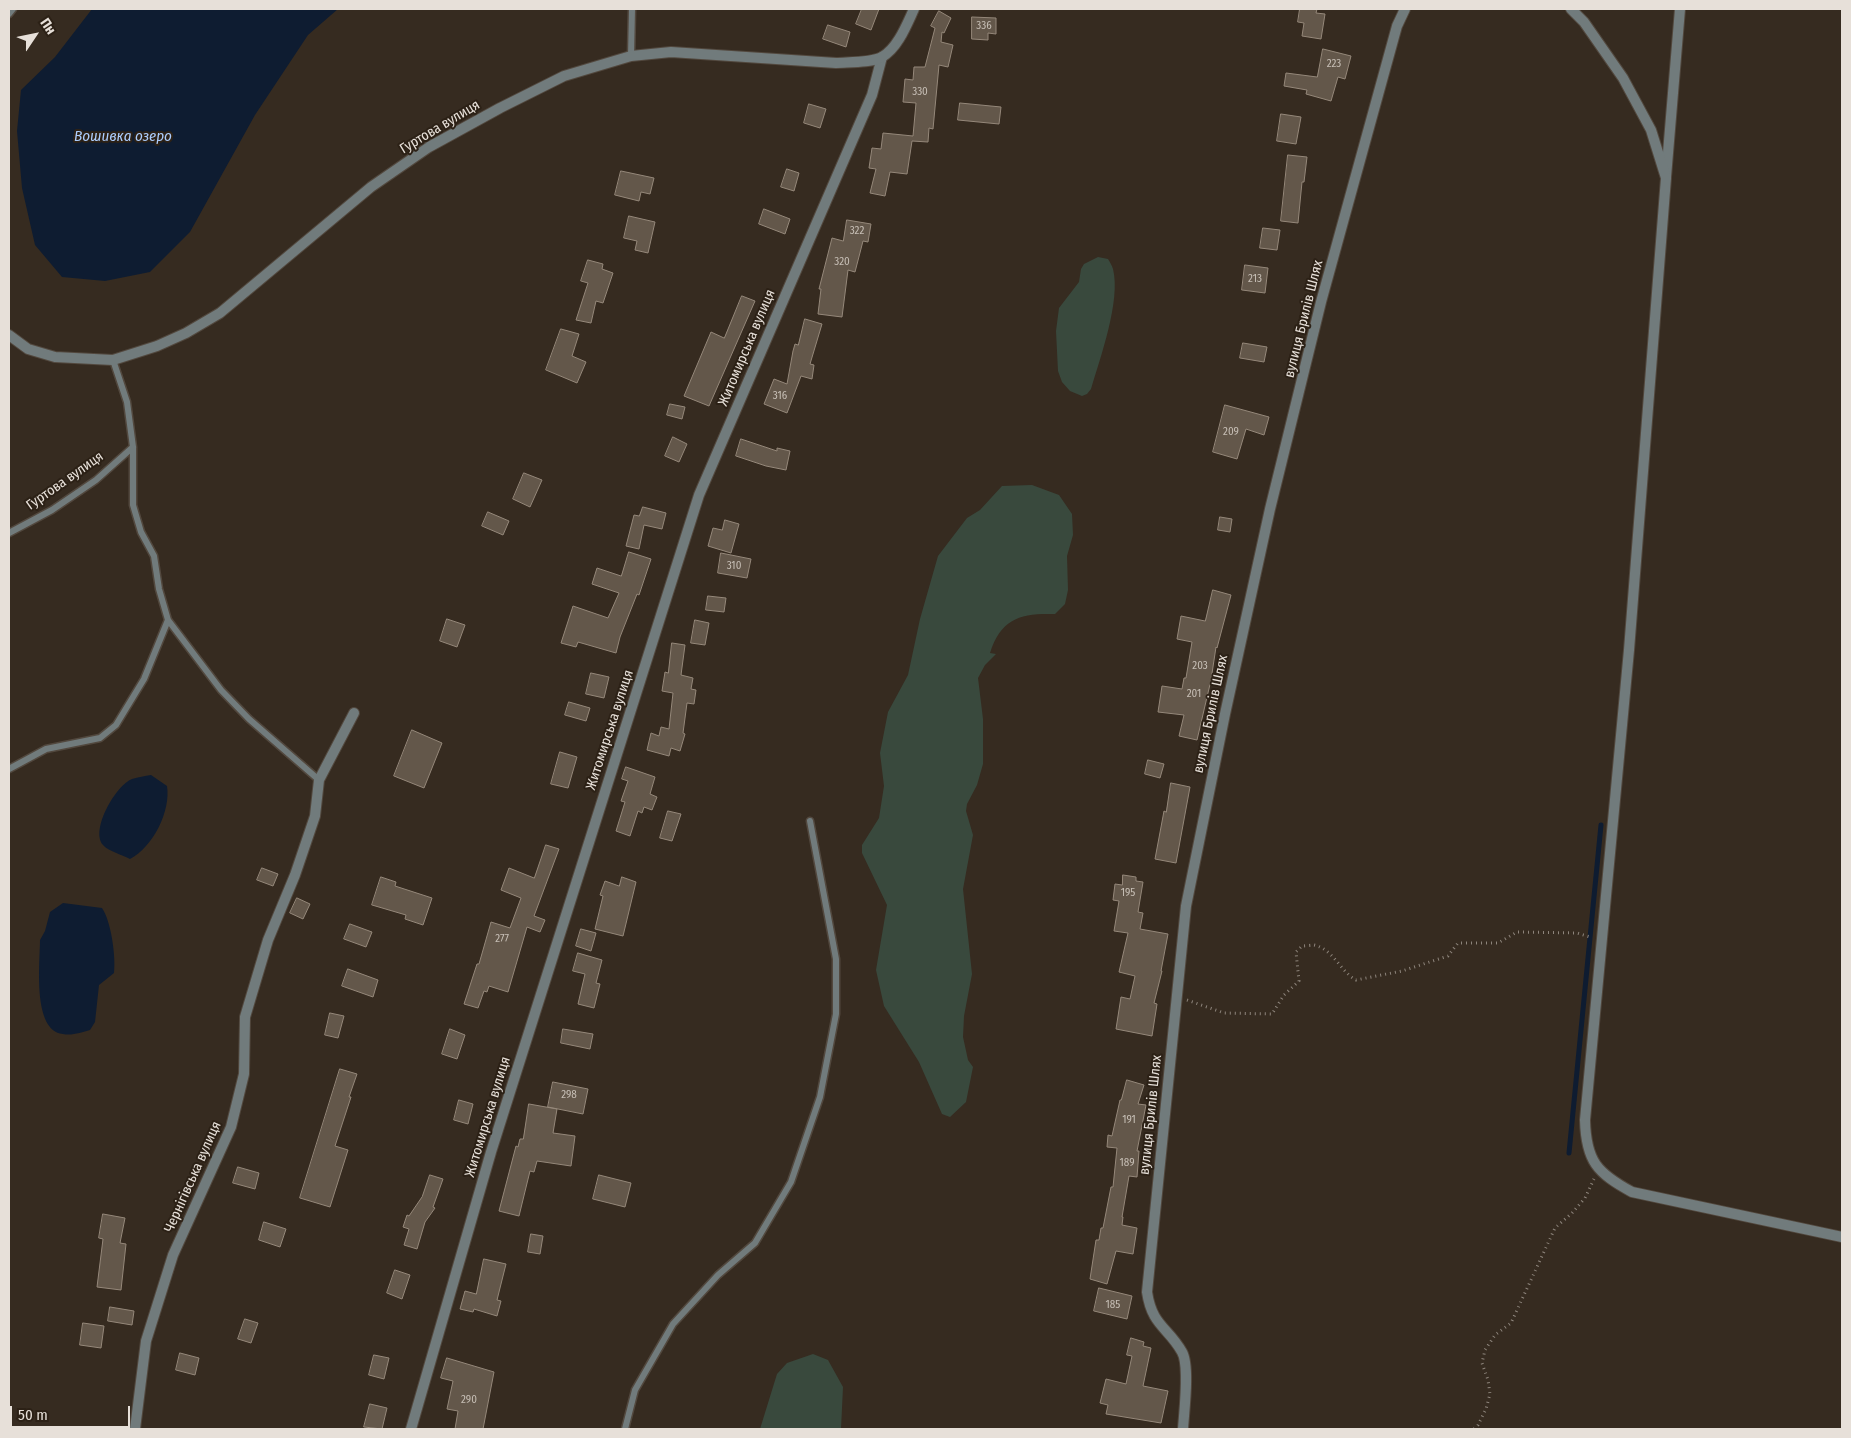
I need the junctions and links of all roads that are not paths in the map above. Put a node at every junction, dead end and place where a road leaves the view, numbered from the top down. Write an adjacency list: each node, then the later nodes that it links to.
1 (13, 9): 7 (lane)
2 (632, 9): 8 (lane)
3 (914, 9): 9 (street)
4 (1405, 9): 24 (street, вулиця Брилів Шлях)
5 (1571, 9): 10 (street)
6 (1680, 9): 10 (street)
7 (9, 14)
8 (631, 56): 9 (street, Гуртова вулиця); 12 (street, Гуртова вулиця)
9 (882, 57): 22 (street, Житомирська вулиця)
10 (1666, 178): 20 (street)
11 (9, 335): 12 (street, Гуртова вулиця)
12 (113, 360): 13 (lane)
13 (134, 447): 14 (lane, Гуртова вулиця); 15 (lane)
14 (9, 534)
15 (168, 620): 17 (lane); 18 (lane)
16 (354, 713): 18 (street, Чернігівська вулиця)
17 (9, 769)
18 (319, 780): 21 (street, Чернігівська вулиця)
19 (810, 821): 23 (lane)
20 (1842, 1237)
21 (136, 1429)
22 (412, 1429)
23 (625, 1429)
24 (1183, 1429)

